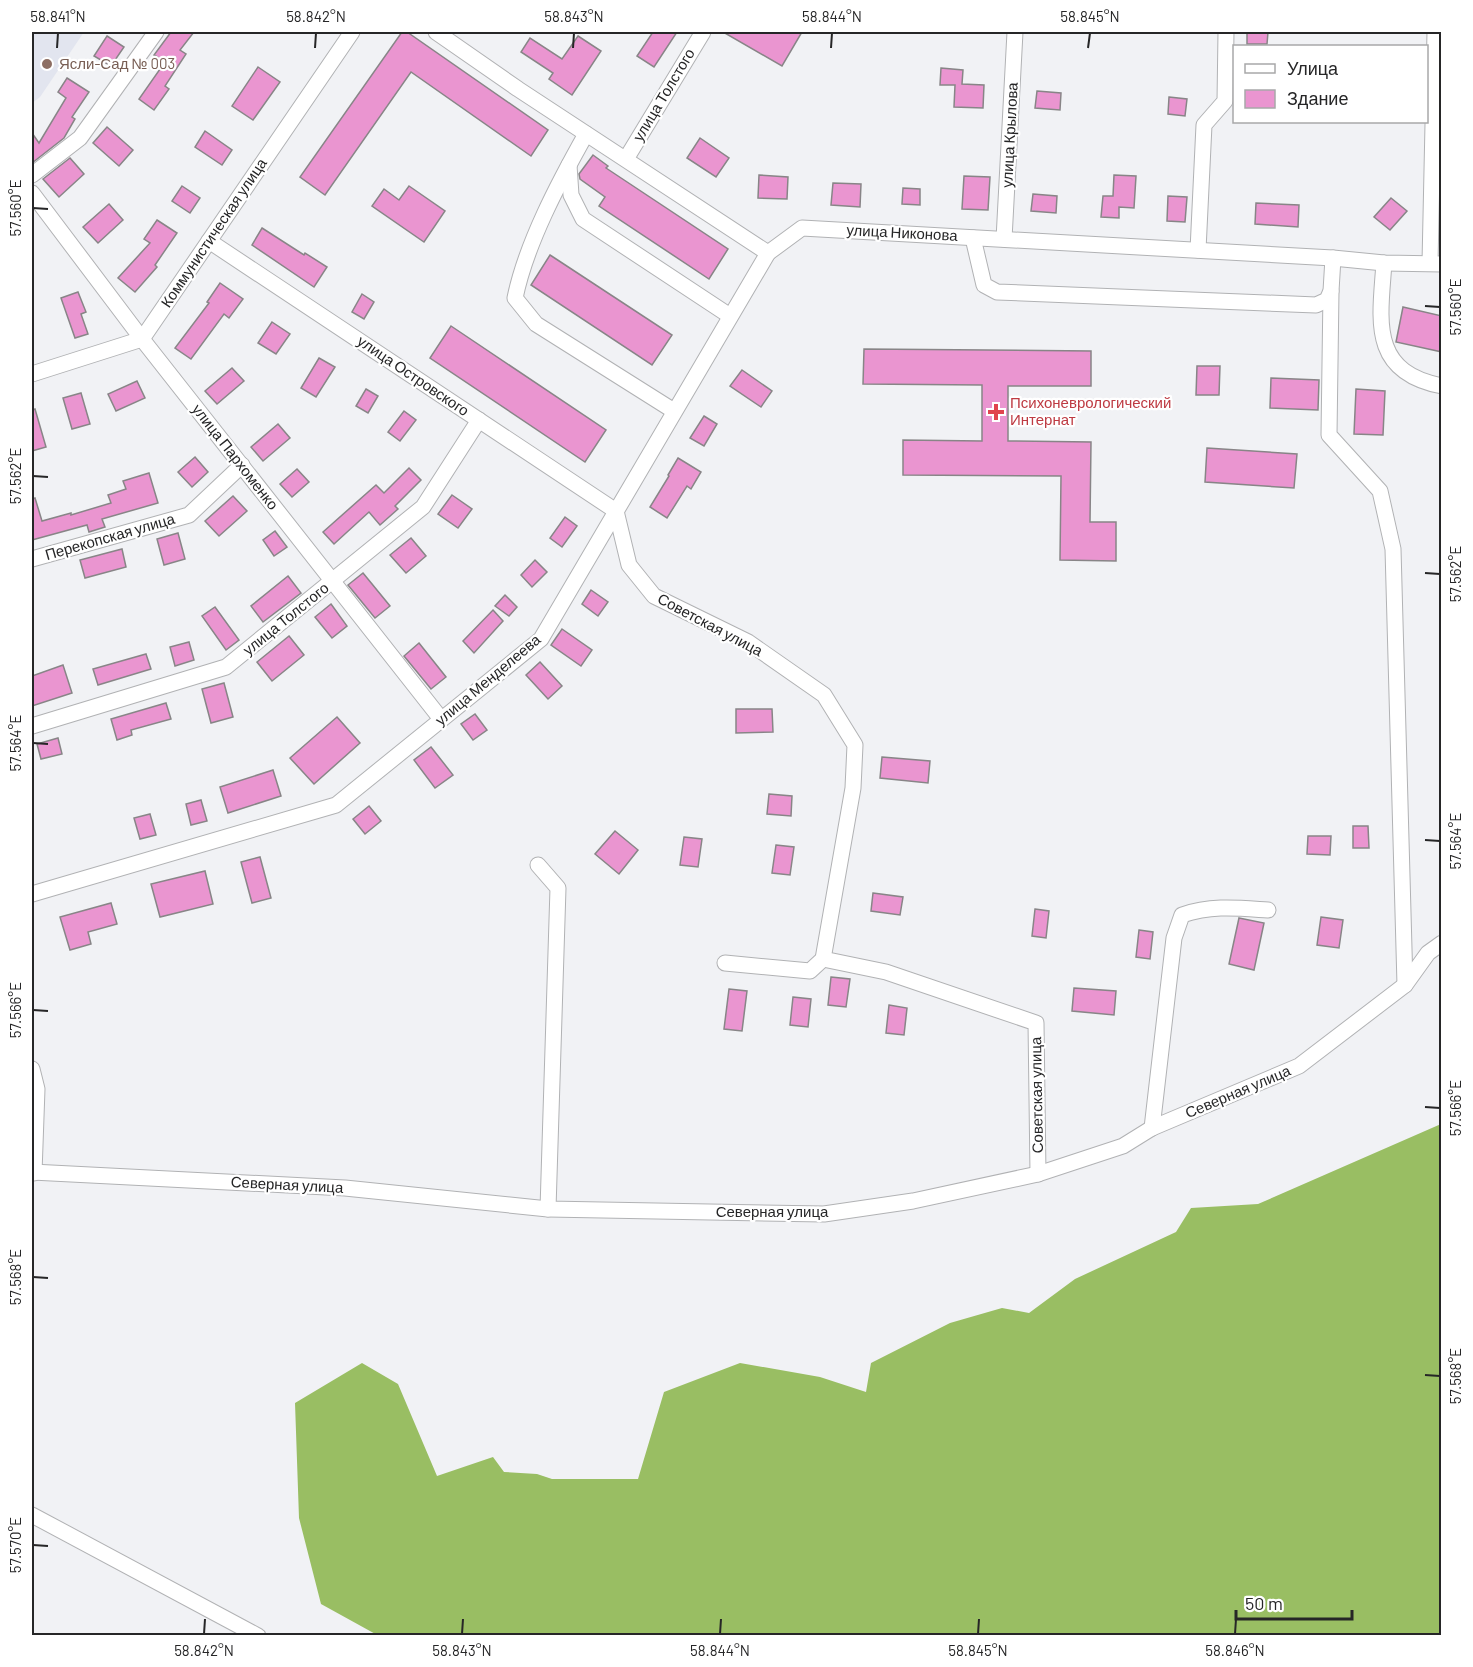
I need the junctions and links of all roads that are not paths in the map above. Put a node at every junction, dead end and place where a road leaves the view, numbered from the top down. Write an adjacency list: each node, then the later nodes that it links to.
1 (156, 32): 12 (street)
2 (352, 32): 16 (street, Коммунистическая улица)
3 (436, 32): 9 (street)
4 (703, 32): 10 (street, улица Толстого)
5 (1015, 32): 15 (street, улица Крылова)
6 (1226, 32): 17 (street)
7 (1435, 32): 8 (street)
8 (1438, 95): 21 (street)
9 (586, 134): 10 (street); 11 (street)
10 (626, 159): 18 (street)
11 (568, 165): 23 (street); 27 (street)
12 (32, 175)
13 (32, 192): 24 (street, улица Пархоменко)
14 (973, 238): 15 (street, улица Никонова); 18 (street, улица Никонова); 22 (street)
15 (1004, 239): 17 (street, улица Никонова)
16 (209, 241): 24 (street, Коммунистическая улица); 28 (street, улица Островского)
17 (1198, 250): 19 (street, улица Никонова)
18 (768, 253): 23 (street, улица Менделеева)
19 (1333, 258): 20 (street, улица Никонова); 22 (street)
20 (1384, 263): 21 (street, улица Никонова); 26 (street)
21 (1436, 264)
22 (1331, 291): 41 (street)
23 (730, 315): 27 (street, улица Менделеева)
24 (142, 339): 25 (street); 29 (street, улица Пархоменко)
25 (32, 374)
26 (1442, 386)
27 (674, 411): 30 (street, улица Менделеева)
28 (479, 420): 30 (street, улица Островского); 32 (street, улица Толстого)
29 (242, 465): 31 (street, Перекопская улица); 32 (street, улица Пархоменко)
30 (616, 511): 33 (street, улица Менделеева); 39 (street, Советская улица)
31 (32, 559)
32 (332, 581): 33 (street, улица Пархоменко); 34 (street, улица Толстого)
33 (441, 719): 36 (street, улица Менделеева)
34 (32, 726)
35 (538, 865): 46 (street)
36 (32, 894)
37 (1268, 910): 43 (street)
38 (1442, 943): 41 (street, Северная улица)
39 (823, 959): 40 (street); 45 (street, Советская улица)
40 (725, 963)
41 (1405, 985): 43 (street, Северная улица)
42 (32, 1069): 44 (street)
43 (1152, 1128): 45 (street, Северная улица)
44 (33, 1172): 46 (street, Северная улица)
45 (1038, 1174): 46 (street, Северная улица)
46 (548, 1209)
47 (32, 1515): 48 (street)
48 (258, 1635)

